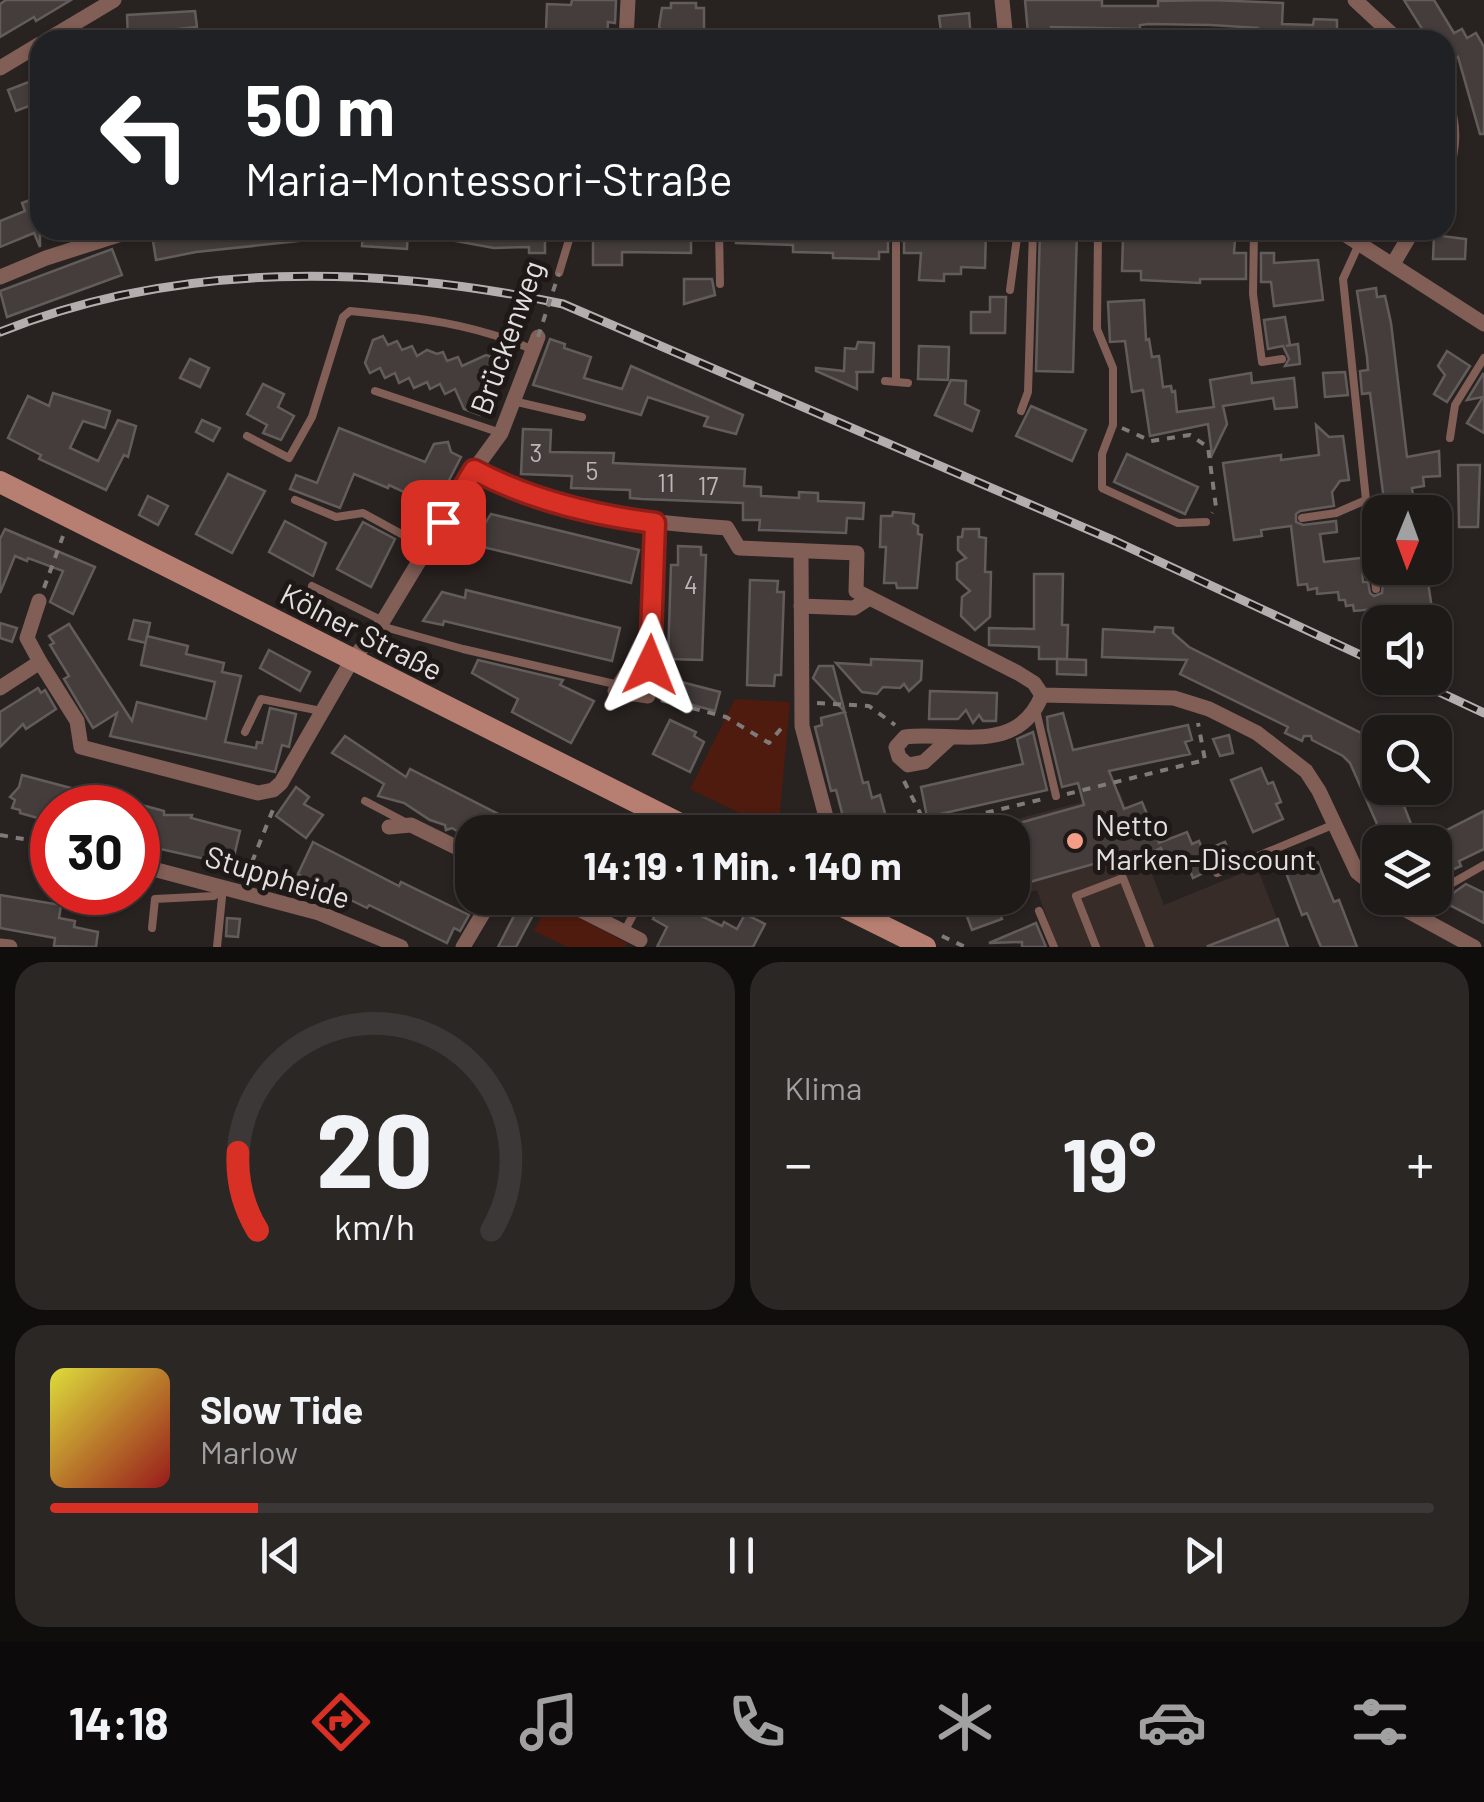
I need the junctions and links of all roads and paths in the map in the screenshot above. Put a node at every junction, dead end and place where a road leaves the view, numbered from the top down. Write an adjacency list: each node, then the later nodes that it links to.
1 (114, 0): 5 (street)
2 (628, 0): 6 (street)
3 (1002, 0): 7 (street)
4 (1354, 0): 8 (street)
5 (64, 30)
6 (626, 30)
7 (1005, 30)
8 (1387, 30)
9 (30, 50): 10 (street)
10 (0, 68)
11 (103, 240): 24 (street)
12 (569, 240): 23 (lane, Brückenweg)
13 (719, 240): 25 (lane)
14 (896, 240): 32 (lane)
15 (1017, 240): 26 (lane)
16 (1033, 240): 36 (lane)
17 (1098, 240): 38 (lane)
18 (1254, 240): 30 (lane)
19 (1353, 240): 21 (street)
20 (1407, 240): 22 (street)
21 (1359, 244): 22 (street); 44 (lane)
22 (1393, 264): 27 (street)
23 (559, 273): 28 (path, Brückenweg, bridge)
24 (0, 277)
25 (720, 284)
26 (1010, 290)
27 (1484, 324)
28 (535, 343): 35 (street, Brückenweg); 40 (lane)
29 (1484, 358): 41 (lane)
30 (1282, 359)
31 (885, 381): 32 (lane)
32 (896, 381): 33 (lane)
33 (908, 382)
34 (375, 391): 39 (lane)
35 (513, 401): 37 (lane); 39 (street, Brückenweg)
36 (1021, 411)
37 (582, 416)
38 (1113, 424): 49 (lane); 49 (path)
39 (501, 432): 42 (street, Brückenweg)
40 (248, 436)
41 (1450, 438)
42 (474, 470): 50 (street); 51 (street, Brückenweg)
43 (0, 482): 47 (main road, Kölner Straße)
44 (1365, 495)
45 (295, 500): 51 (lane)
46 (1362, 502): 48 (lane)
47 (69, 517): 57 (path); 61 (main road, Kölner Straße)
48 (1302, 518)
49 (1206, 522)
50 (655, 523): 52 (street); 60 (street)
51 (427, 548): 59 (street, Brückenweg)
52 (801, 552): 56 (street); 58 (street)
53 (1376, 585): 55 (lane)
54 (312, 586): 59 (lane)
55 (1376, 589)
56 (868, 599): 58 (street); 67 (street)
57 (39, 602): 62 (street)
58 (801, 606): 66 (street)
59 (382, 624): 61 (street, Brückenweg); 63 (lane)
60 (651, 636): 63 (street); 65 (street)
61 (352, 660): 68 (street, Brückenweg); 76 (main road, Kölner Straße)
62 (40, 662): 64 (street); 73 (street)
63 (619, 686): 65 (street)
64 (0, 688)
65 (648, 696): 69 (path)
66 (801, 702): 71 (path); 77 (street)
67 (1039, 702): 72 (street); 74 (lane); 78 (street)
68 (321, 712): 70 (lane); 73 (street, Brückenweg)
69 (788, 720)
70 (244, 732)
71 (905, 737): 72 (street); 72 (street)
72 (950, 738)
73 (273, 790): 90 (path)
74 (1056, 796)
75 (365, 801): 79 (lane)
76 (662, 815)
77 (826, 815)
78 (1335, 824): 86 (lane); 87 (street)
79 (411, 825): 80 (street); 83 (street)
80 (388, 827)
81 (0, 834): 82 (path)
82 (30, 840)
83 (455, 847)
84 (1484, 865): 88 (lane)
85 (160, 871): 89 (street, Stuppheide)
86 (1218, 873)
87 (1362, 876)
88 (1452, 883)
89 (223, 887): 90 (street, Stuppheide); 97 (lane); 103 (lane)
90 (241, 891): 104 (street, Stuppheide)
91 (1039, 910): 107 (lane)
92 (482, 915): 105 (street)
93 (591, 915): 98 (street)
94 (633, 915): 98 (lane)
95 (860, 915): 106 (main road)
96 (1412, 915): 100 (street)
97 (152, 928)
98 (624, 932): 99 (street)
99 (640, 940)
100 (1445, 941): 110 (street)
101 (0, 946): 102 (street)
102 (10, 947)
103 (217, 947)
104 (401, 947)
105 (463, 947)
106 (925, 947)
107 (1054, 947)
108 (1096, 947): 109 (lane)
109 (1150, 947)
110 (1474, 947)

